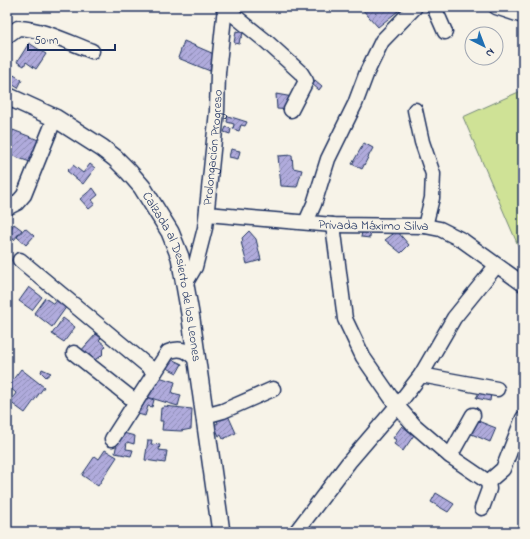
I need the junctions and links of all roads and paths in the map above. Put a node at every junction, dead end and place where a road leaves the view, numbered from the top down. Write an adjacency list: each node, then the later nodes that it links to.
1 (225, 7): 10 (street); 14 (street, Prolongación Progreso)
2 (415, 7): 15 (street)
3 (434, 7): 6 (street)
4 (496, 7): 5 (street)
5 (523, 16)
6 (445, 32)
7 (7, 36): 8 (street)
8 (92, 51)
9 (7, 96): 12 (street, Calzada al Desierto de los Leones)
10 (291, 110)
11 (415, 110): 17 (street)
12 (55, 118): 13 (street); 20 (street, Calzada al Desierto de los Leones)
13 (7, 208)
14 (207, 214): 15 (street, Privada Máximo Silva); 20 (street, Prolongación Progreso)
15 (306, 222): 16 (street, Privada Máximo Silva)
16 (333, 225): 17 (street, Privada Máximo Silva); 29 (street)
17 (425, 226): 19 (street, Privada Máximo Silva)
18 (20, 260): 24 (street)
19 (496, 266): 21 (street, Privada Máximo Silva); 25 (street)
20 (185, 284): 23 (street, Calzada al Desierto de los Leones)
21 (523, 284)
22 (74, 353): 28 (street)
23 (197, 361): 24 (street); 31 (street, Calzada al Desierto de los Leones)
24 (156, 372): 28 (street)
25 (420, 375): 27 (street); 29 (street)
26 (273, 389): 31 (street)
27 (497, 389)
28 (136, 402): 33 (street)
29 (397, 406): 34 (street); 38 (street)
30 (472, 415): 34 (street)
31 (205, 416): 37 (street, Calzada al Desierto de los Leones)
32 (523, 418): 35 (street)
33 (112, 439)
34 (450, 456): 35 (street)
35 (488, 482): 36 (street)
36 (482, 508)
37 (220, 532)
38 (296, 532)

